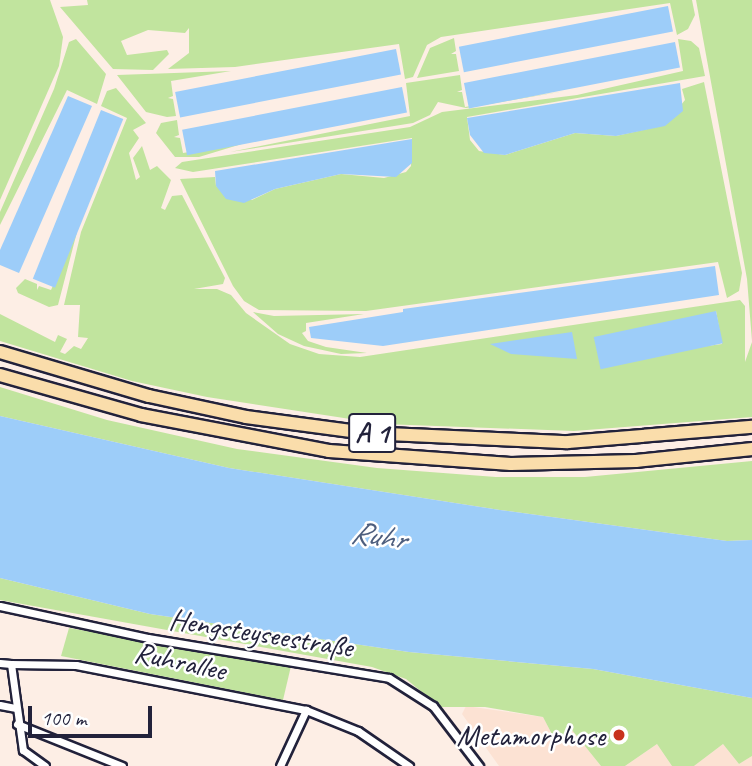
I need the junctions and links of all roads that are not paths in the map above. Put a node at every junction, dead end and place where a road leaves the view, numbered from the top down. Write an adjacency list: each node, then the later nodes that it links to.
1 (0, 352): 3 (highway, A 1)
2 (0, 374): 4 (highway, A 1)
3 (752, 427)
4 (752, 449)
5 (0, 606): 16 (street, Hengsteyseestraße)
6 (0, 663): 7 (street, Ruhrallee)
7 (11, 664): 9 (street); 10 (street, Ruhrallee)
8 (0, 705): 9 (street)
9 (15, 708): 11 (street)
10 (306, 710): 14 (street); 15 (street, Ruhrallee)
11 (17, 724): 12 (street); 13 (street)
12 (45, 766)
13 (122, 766)
14 (280, 766)
15 (409, 766)
16 (479, 766)

